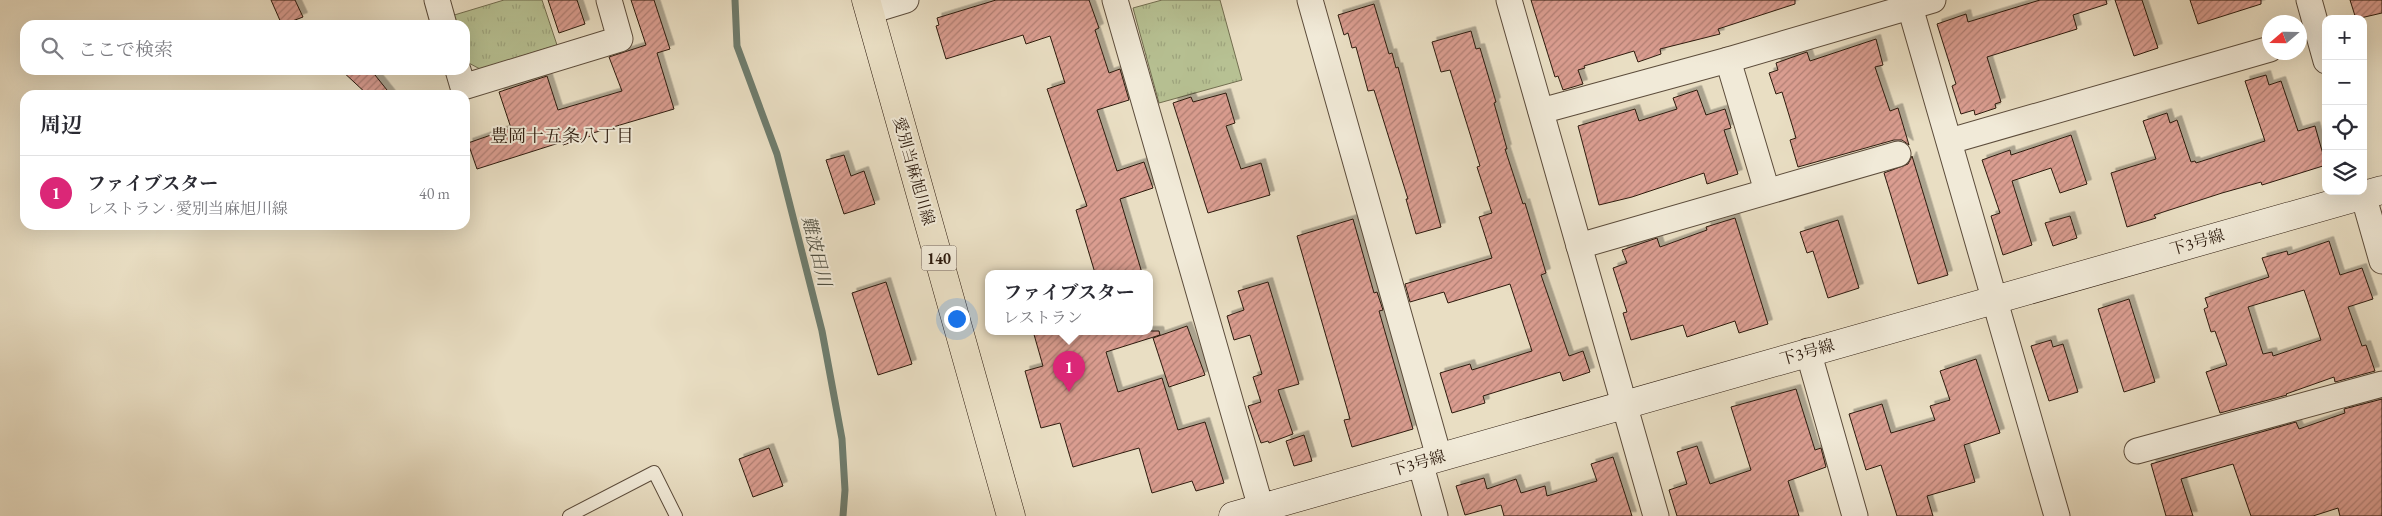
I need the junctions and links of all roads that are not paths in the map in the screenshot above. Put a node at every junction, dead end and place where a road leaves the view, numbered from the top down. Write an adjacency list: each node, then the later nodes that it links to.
1 (437, 0): 10 (street)
2 (609, 0): 15 (street)
3 (906, 0): 9 (street)
4 (1115, 0): 29 (street)
5 (1310, 0): 28 (street)
6 (1509, 0): 16 (street)
7 (2309, 0): 11 (street)
8 (1917, 2): 13 (street); 17 (street)
9 (868, 5): 32 (main road, 愛別当麻旭川線 / 140)
10 (443, 20)
11 (2309, 38): 14 (street)
12 (2262, 52): 17 (street)
13 (1728, 60): 16 (street); 19 (street)
14 (2325, 60)
15 (459, 75)
16 (1541, 111): 21 (street)
17 (1950, 141): 23 (street)
18 (1898, 154): 19 (street)
19 (1767, 192): 21 (street)
20 (2369, 192): 22 (street); 23 (street, 下3号線)
21 (1579, 246): 26 (street)
22 (2382, 261)
23 (1995, 298): 24 (street, 下3号線); 36 (street)
24 (1808, 351): 26 (street, 下3号線); 35 (street)
25 (2382, 384): 27 (street)
26 (1624, 404): 28 (street, 下3号線); 34 (street)
27 (2138, 451)
28 (1430, 460): 29 (street, 下3号線); 33 (street)
29 (1249, 513)
30 (569, 516): 31 (lane)
31 (676, 516)
32 (1011, 516)
33 (1435, 516)
34 (1656, 516)
35 (1855, 516)
36 (2057, 516)

